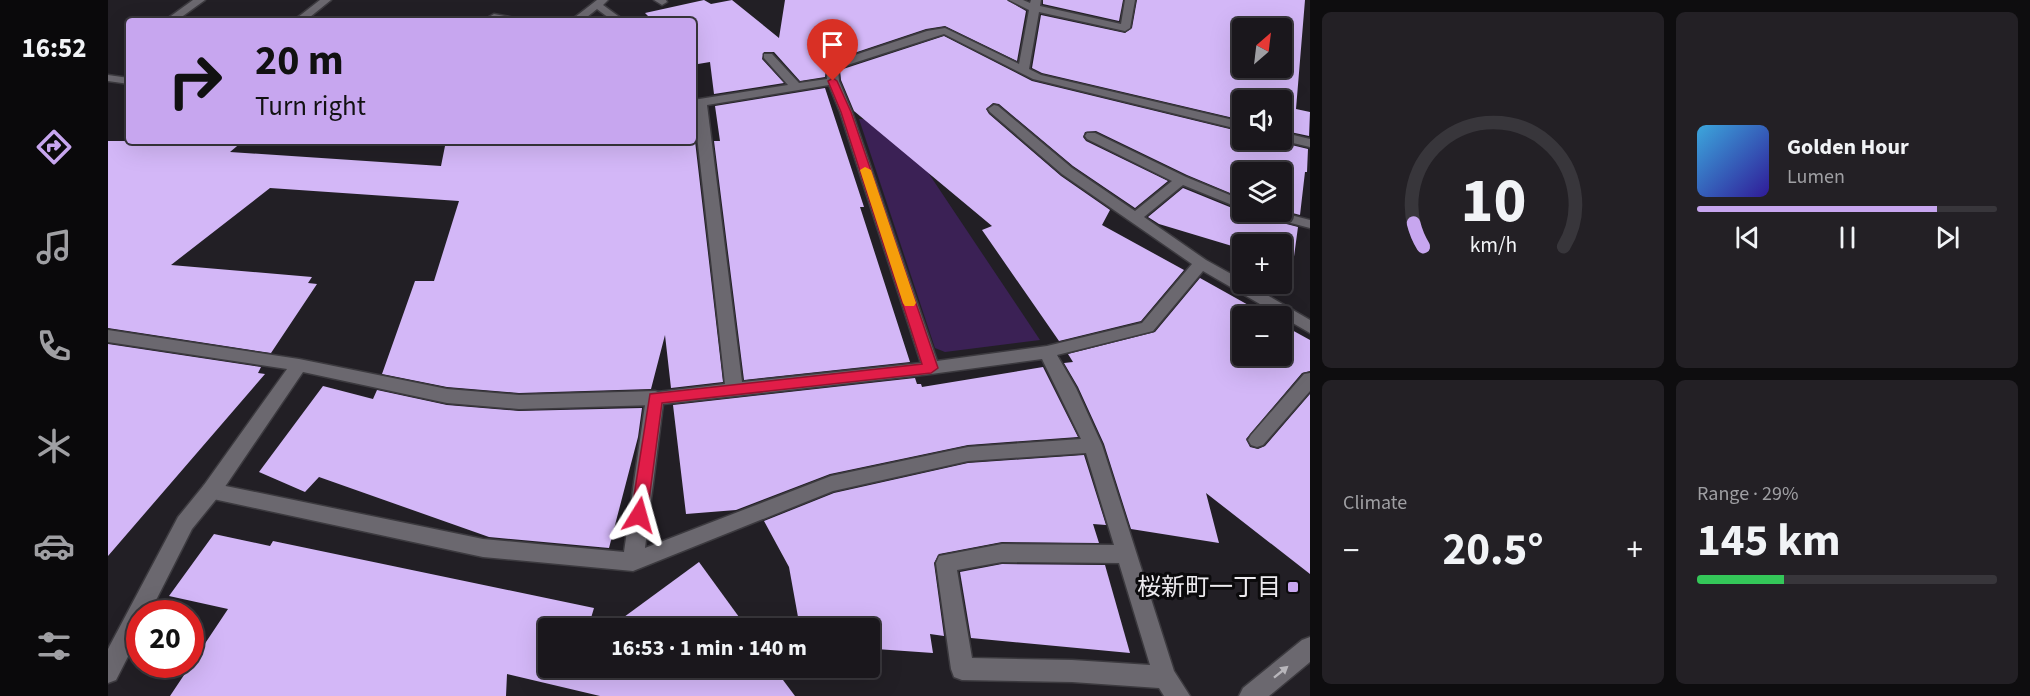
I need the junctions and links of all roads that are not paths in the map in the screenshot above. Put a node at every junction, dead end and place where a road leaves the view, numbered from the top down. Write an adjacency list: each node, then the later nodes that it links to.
1 (200, 0): 7 (street)
2 (326, 0): 8 (street)
3 (1014, 0): 6 (street)
4 (1130, 0): 6 (street)
5 (600, 2): 9 (street); 10 (street)
6 (1035, 4): 12 (street)
7 (173, 18)
8 (302, 18)
9 (579, 18)
10 (617, 18)
11 (768, 56): 16 (street)
12 (1023, 71): 15 (street); 19 (street)
13 (108, 78): 14 (street)
14 (126, 81)
15 (833, 81): 16 (street); 33 (street)
16 (796, 87): 17 (street)
17 (697, 104): 35 (street)
18 (994, 109): 25 (street)
19 (1232, 124)
20 (1091, 136): 23 (street)
21 (1292, 139): 22 (street)
22 (1310, 143)
23 (1181, 180): 24 (street); 25 (street)
24 (1232, 201)
25 (1136, 217): 28 (street)
26 (1292, 219): 27 (street)
27 (1310, 224)
28 (1201, 263): 29 (street); 31 (street)
29 (1310, 327)
30 (108, 336): 32 (street)
31 (1047, 352): 33 (street); 38 (street)
32 (299, 365): 36 (street); 39 (street)
33 (931, 368): 35 (street)
34 (1310, 379): 37 (street)
35 (734, 388): 36 (street)
36 (655, 398): 41 (street)
37 (1257, 440)
38 (1094, 445): 40 (street); 41 (street)
39 (211, 491): 41 (street); 43 (street)
40 (1128, 554): 44 (street); 44 (street)
41 (633, 562)
42 (1310, 648): 46 (street, one-way to 42)
43 (108, 672)
44 (1165, 677): 45 (street)
45 (1178, 696)
46 (1251, 696)

